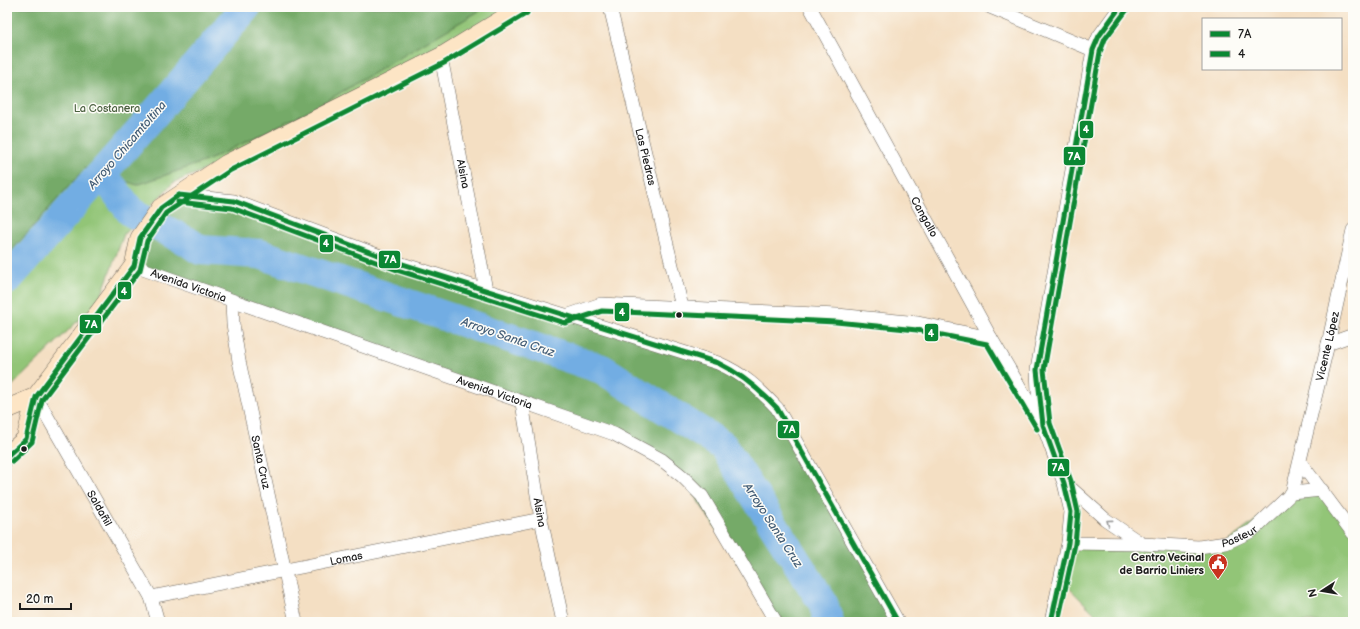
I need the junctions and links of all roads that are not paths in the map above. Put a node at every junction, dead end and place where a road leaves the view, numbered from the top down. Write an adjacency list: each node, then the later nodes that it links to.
1 (523, 7): 7 (street)
2 (610, 7): 13 (street, Las Piedras)
3 (810, 7): 16 (street, Cangallo)
4 (990, 7): 6 (street)
5 (1120, 7): 6 (street)
6 (1093, 50): 21 (street)
7 (441, 57): 8 (street); 11 (street, Alsina)
8 (179, 195): 10 (street); 11 (street)
9 (1353, 230): 17 (street, Vicente López)
10 (134, 266): 12 (street, Avenida Victoria); 18 (street)
11 (486, 290): 14 (street)
12 (232, 301): 19 (street, Avenida Victoria); 31 (street, Santa Cruz)
13 (682, 307): 14 (street); 16 (street)
14 (566, 316): 37 (street)
15 (1353, 334): 17 (street)
16 (991, 338): 21 (street, Cangallo)
17 (1328, 344): 23 (street, Vicente López)
18 (36, 397): 20 (street); 22 (street); 32 (street, Saldañil)
19 (522, 403): 27 (street, Alsina); 36 (street, Avenida Victoria)
20 (7, 409)
21 (1043, 425): 24 (street)
22 (7, 456)
23 (1300, 462): 25 (street); 26 (street, Vicente López)
24 (1064, 483): 29 (street); 30 (street, one-way to 24)
25 (1322, 490): 26 (street); 28 (street)
26 (1292, 493): 30 (street, Pasteur)
27 (541, 519): 31 (street, Lomas); 35 (street, Alsina)
28 (1353, 533)
29 (1068, 542): 30 (street, Pasteur); 38 (street)
30 (1142, 544)
31 (286, 570): 32 (street, Lomas); 34 (street, Santa Cruz)
32 (151, 596): 33 (street, Saldañil)
33 (158, 622)
34 (296, 622)
35 (563, 622)
36 (776, 622)
37 (898, 622)
38 (1051, 622)

